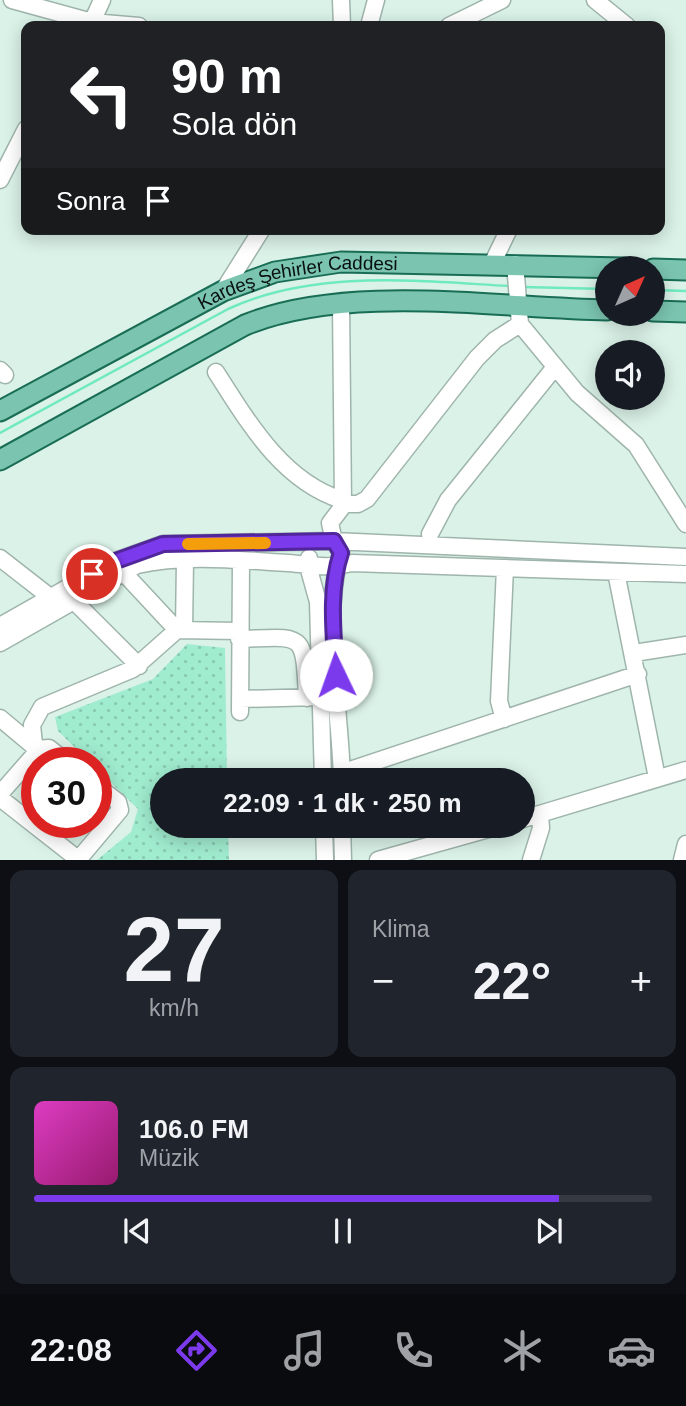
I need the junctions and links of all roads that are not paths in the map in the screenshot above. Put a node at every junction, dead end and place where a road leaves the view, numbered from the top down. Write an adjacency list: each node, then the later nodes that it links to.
1 (12, 0): 7 (street)
2 (102, 0): 8 (street)
3 (341, 0): 9 (street)
4 (376, 0): 10 (street)
5 (502, 0): 11 (street)
6 (608, 4): 12 (street)
7 (81, 21)
8 (85, 21)
9 (342, 21)
10 (370, 21)
11 (459, 21)
12 (623, 21)
13 (21, 139): 14 (street)
14 (0, 180)
15 (258, 235): 22 (street)
16 (506, 235): 17 (street)
17 (492, 264): 18 (main road, Kardeş Şehirler Caddesi); 22 (main road, Kardeş Şehirler Caddesi)
18 (515, 264): 19 (main road, Kardeş Şehirler Caddesi); 27 (street)
19 (595, 267)
20 (665, 269): 21 (main road)
21 (686, 270)
22 (223, 291): 30 (main road, Kardeş Şehirler Caddesi)
23 (341, 303): 27 (main road, Kardeş Şehirler Caddesi); 31 (main road, Kardeş Şehirler Caddesi); 32 (street)
24 (595, 311): 27 (main road, Kardeş Şehirler Caddesi)
25 (665, 311): 26 (main road)
26 (686, 312)
27 (518, 316): 28 (street); 32 (street)
28 (555, 367): 33 (street); 34 (street)
29 (216, 372): 32 (street)
30 (0, 411)
31 (0, 460)
32 (342, 502): 35 (street)
33 (686, 524)
34 (430, 534)
35 (334, 541): 36 (street); 37 (street); 42 (street)
36 (312, 542): 41 (street); 47 (street)
37 (686, 556)
38 (0, 558): 47 (street)
39 (185, 560): 40 (street); 44 (street); 50 (street)
40 (241, 562): 41 (street); 51 (street)
41 (308, 566): 42 (street); 57 (street)
42 (337, 566): 43 (street); 63 (street)
43 (505, 568): 45 (street); 59 (street)
44 (124, 572): 48 (street); 50 (street)
45 (616, 572): 46 (street); 54 (street)
46 (686, 574)
47 (50, 597): 49 (street)
48 (73, 600): 52 (street); 55 (street)
49 (0, 626)
50 (180, 630): 51 (street); 55 (street)
51 (239, 635): 57 (street); 57 (street)
52 (0, 642)
53 (686, 645): 54 (street)
54 (634, 653): 56 (street)
55 (139, 666): 61 (street)
56 (638, 674): 59 (street); 67 (street)
57 (314, 697): 62 (street)
58 (0, 718): 60 (street)
59 (504, 719): 64 (street)
60 (36, 747)
61 (37, 747)
62 (322, 768)
63 (341, 768)
64 (367, 768)
65 (686, 770): 67 (street)
66 (21, 775): 69 (street)
67 (657, 778): 70 (street)
68 (112, 797): 72 (street)
69 (2, 802): 78 (street)
70 (540, 815): 71 (street); 82 (street)
71 (535, 816)
72 (112, 820)
73 (97, 838): 78 (street)
74 (324, 838): 79 (street)
75 (342, 838): 80 (street)
76 (456, 838): 81 (street)
77 (686, 844): 83 (street)
78 (79, 860)
79 (325, 860)
80 (343, 860)
81 (378, 860)
82 (531, 860)
83 (682, 860)

